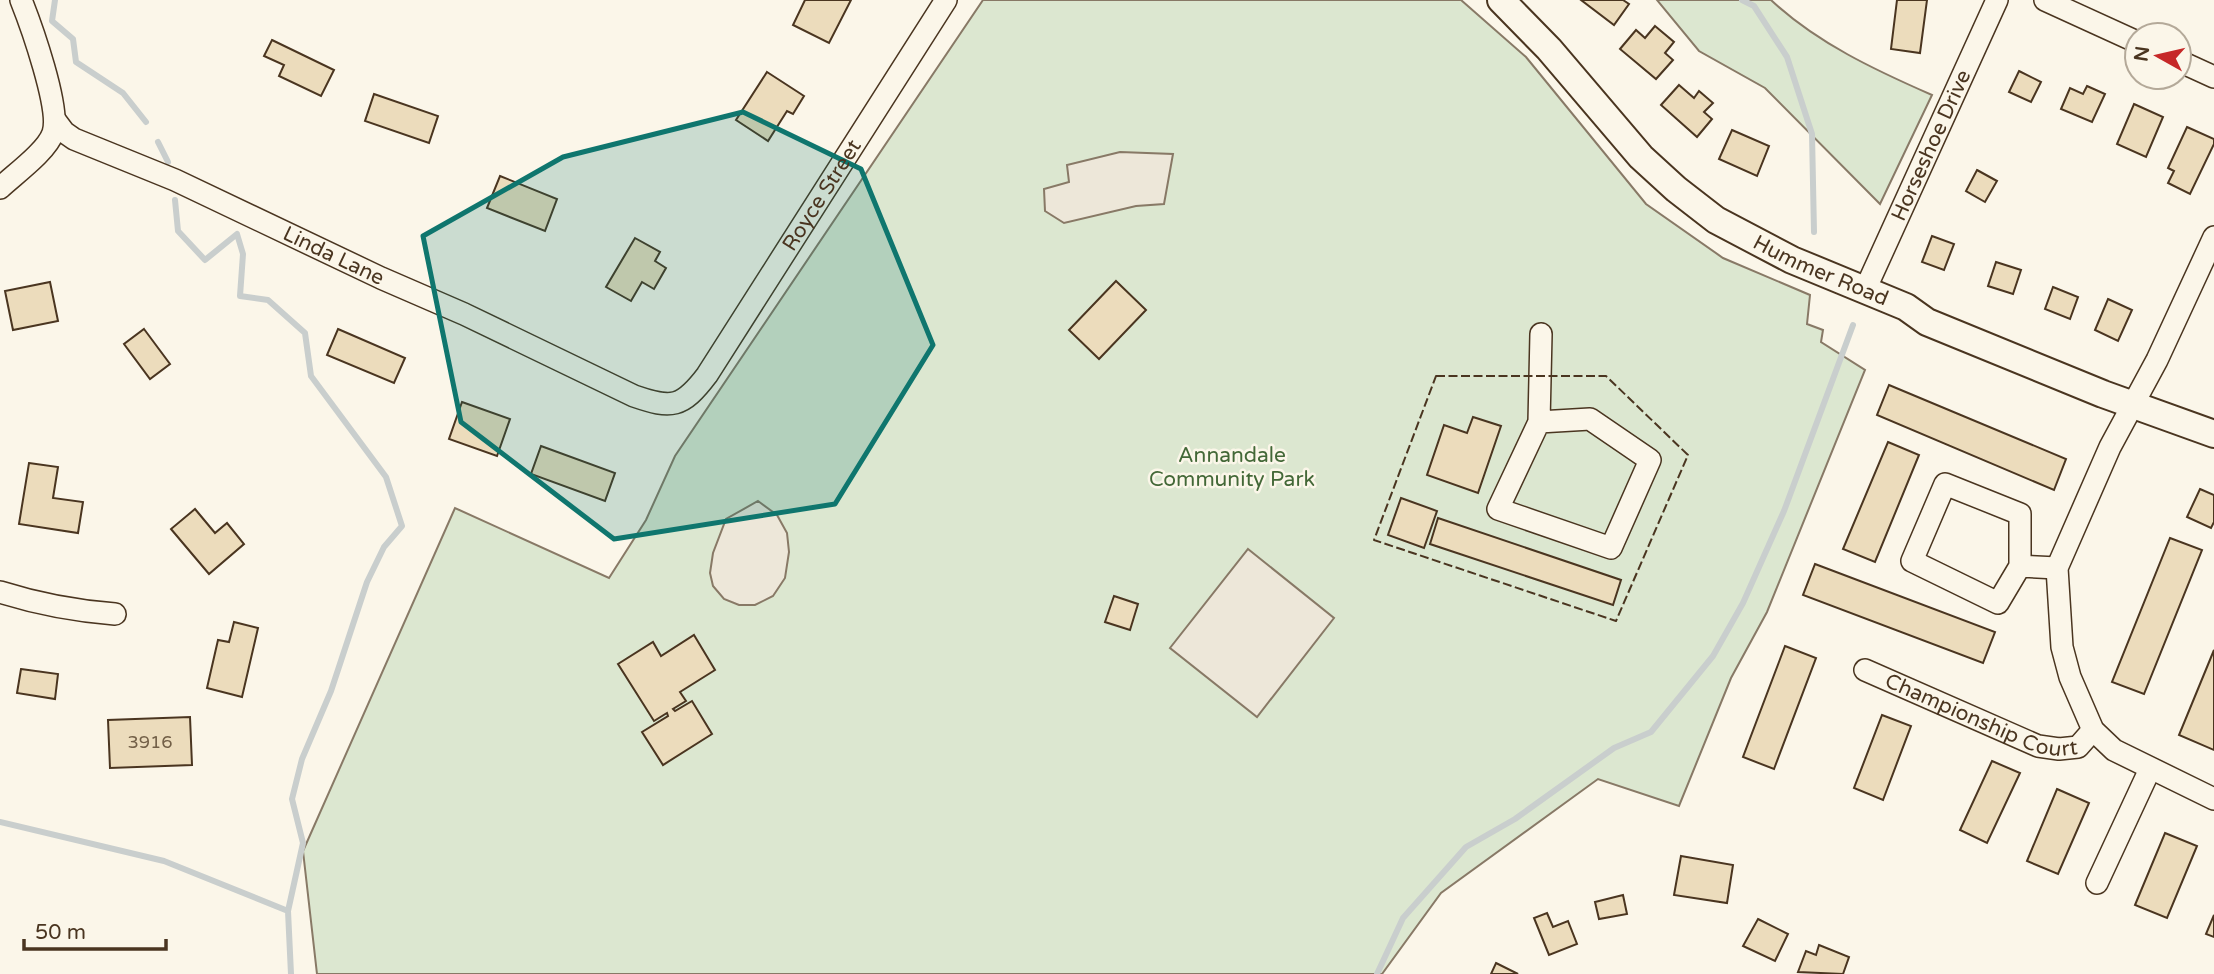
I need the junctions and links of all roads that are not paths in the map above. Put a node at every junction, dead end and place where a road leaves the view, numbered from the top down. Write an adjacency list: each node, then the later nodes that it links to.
1 (21, 0): 9 (street)
2 (946, 0): 16 (street, Royce Street)
3 (1501, 0): 14 (main road, Hummer Road)
4 (1997, 0): 14 (street, Horseshoe Drive)
5 (2045, 0): 6 (street)
6 (2123, 36)
7 (2193, 68): 8 (street)
8 (2214, 78)
9 (55, 120): 10 (street, Linda Lane); 11 (street)
10 (74, 139): 11 (street); 16 (street, Linda Lane)
11 (46, 145): 12 (street)
12 (0, 188)
13 (2214, 237): 17 (street)
14 (1865, 290): 17 (main road, Hummer Road)
15 (1541, 334): 18 (street)
16 (697, 390)
17 (2133, 404): 19 (main road, Hummer Road); 21 (street)
18 (1539, 422): 18 (street)
19 (2214, 434)
20 (2020, 566): 20 (street); 21 (street)
21 (2057, 568): 25 (street)
22 (0, 592): 23 (street)
23 (115, 614)
24 (1865, 670): 25 (street, Championship Court)
25 (2093, 730): 26 (street)
26 (2150, 769): 27 (street); 28 (street)
27 (2214, 799)
28 (2097, 883)

